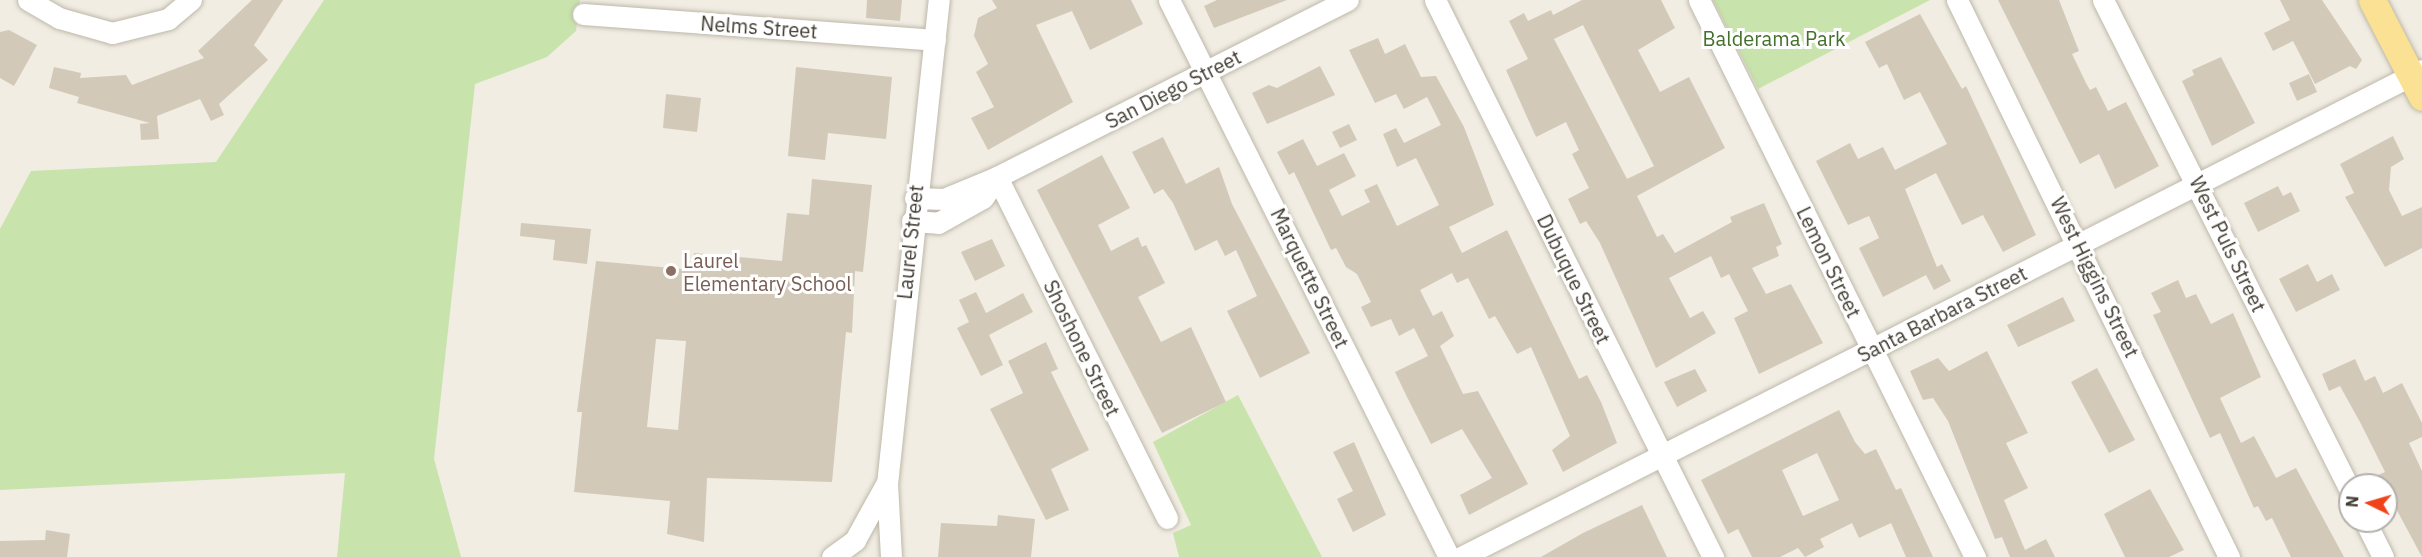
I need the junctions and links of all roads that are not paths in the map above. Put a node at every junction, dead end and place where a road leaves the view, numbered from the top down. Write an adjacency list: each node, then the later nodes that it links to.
1 (28, 0): 2 (street)
2 (191, 0)
3 (939, 0): 12 (street, Laurel Street)
4 (1169, 0): 13 (street, Marquette Street)
5 (1348, 0): 13 (street, San Diego Street)
6 (1435, 0): 21 (street, Dubuque Street)
7 (1699, 0): 20 (street, Lemon Street)
8 (1957, 0): 19 (street, West Higgins Street)
9 (2103, 0): 16 (street, West Puls Street)
10 (2372, 0): 14 (main road)
11 (583, 14): 12 (street, Nelms Street)
12 (935, 40): 17 (street, Laurel Street)
13 (1207, 72): 15 (street, San Diego Street); 28 (street, Marquette Street)
14 (2418, 81): 16 (street, Santa Barbara Street)
15 (997, 177): 17 (street, San Diego Street); 18 (street, San Diego Street); 24 (street, Shoshone Street)
16 (2198, 183): 19 (street, Santa Barbara Street); 22 (street, West Puls Street)
17 (915, 198): 18 (street, Laurel Street)
18 (912, 221): 23 (street, Laurel Street)
19 (2080, 244): 20 (street, Santa Barbara Street); 32 (street, West Higgins Street)
20 (1872, 350): 21 (street, Santa Barbara Street); 31 (street, Lemon Street)
21 (1662, 456): 29 (street, Santa Barbara Street); 30 (street, Dubuque Street)
22 (2342, 473)
23 (887, 484): 26 (street); 27 (street, Laurel Street)
24 (1167, 518)
25 (2371, 533): 33 (street)
26 (832, 557)
27 (891, 557)
28 (1449, 557)
29 (1461, 557)
30 (1713, 557)
31 (1975, 557)
32 (2229, 557)
33 (2383, 557)

